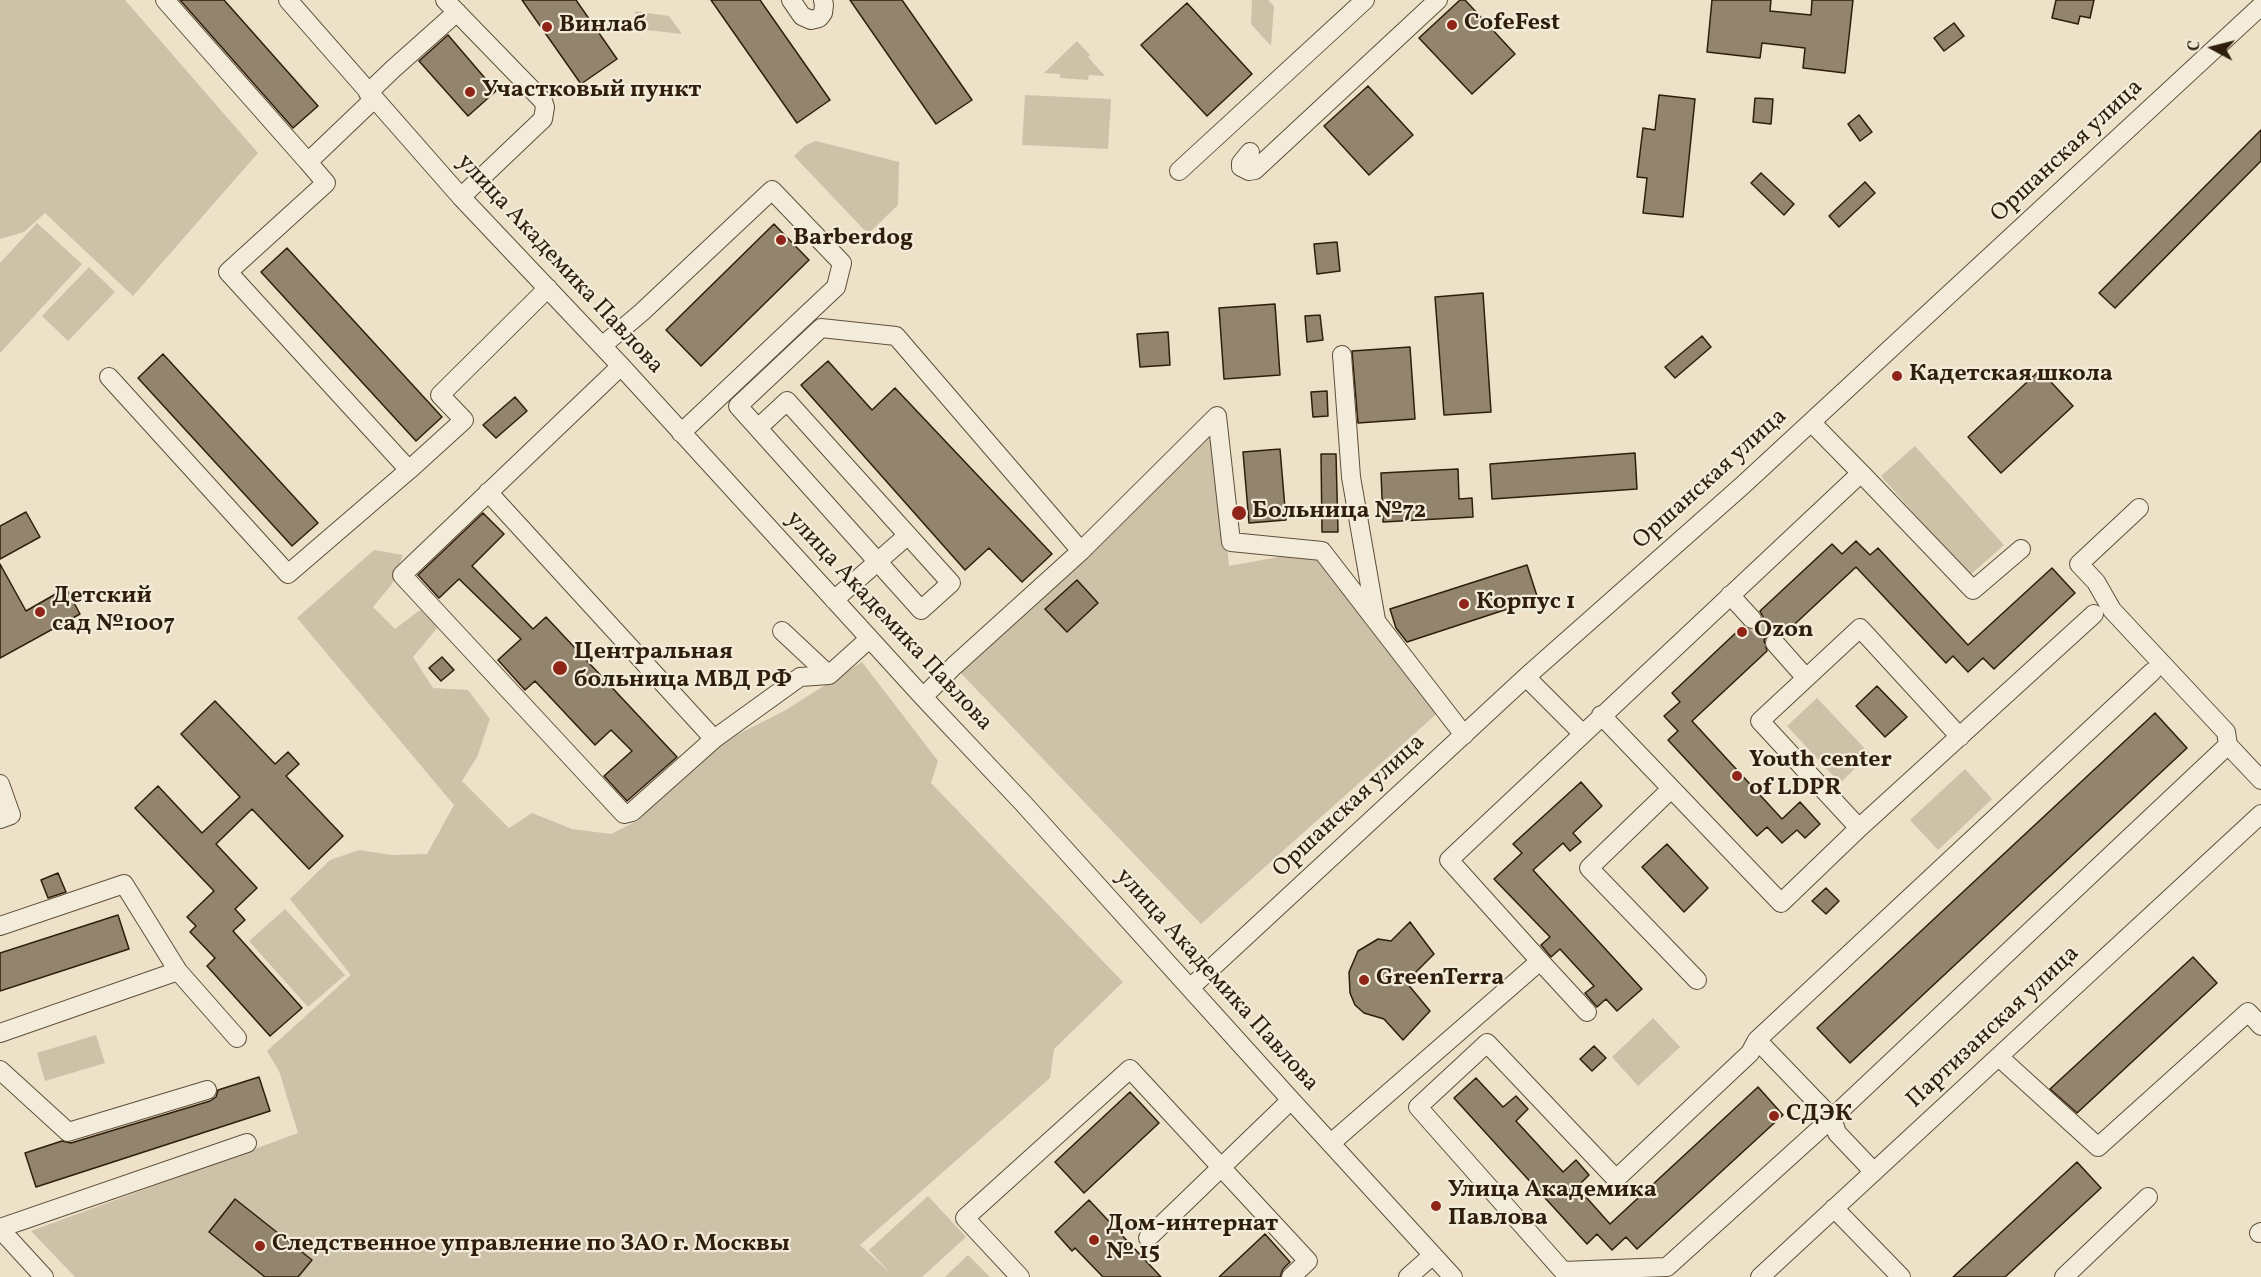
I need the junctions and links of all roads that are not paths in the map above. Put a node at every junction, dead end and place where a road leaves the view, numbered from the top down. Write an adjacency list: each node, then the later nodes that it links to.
1 (165, 0): 11 (street)
2 (288, 0): 9 (street, улица Академика Павлова)
3 (791, 0): 4 (street)
4 (823, 0)
5 (1365, 0): 12 (street)
6 (1438, 0): 10 (street)
7 (451, 6): 9 (street); 13 (street)
8 (2261, 6): 19 (street, Оршанская улица)
9 (371, 96): 11 (street); 13 (street, улица Академика Павлова)
10 (1250, 152)
11 (308, 162): 22 (street)
12 (1179, 171)
13 (461, 197): 14 (street, улица Академика Павлова)
14 (548, 288): 15 (street, улица Академика Павлова); 22 (street)
15 (602, 346): 17 (street, улица Академика Павлова); 21 (street)
16 (1342, 356): 34 (street)
17 (621, 366): 21 (street, улица Академика Павлова); 24 (street)
18 (109, 377): 22 (street)
19 (1811, 422): 23 (street); 40 (street, Оршанская улица)
20 (758, 428): 26 (street); 28 (street); 29 (street)
21 (681, 433): 31 (street, улица Академика Павлова)
22 (409, 470)
23 (1861, 473): 27 (street); 30 (street)
24 (488, 492): 47 (street); 47 (street)
25 (2139, 508): 48 (street)
26 (908, 535): 29 (street); 29 (street)
27 (2020, 549)
28 (1081, 551): 34 (street); 42 (street)
29 (878, 562): 31 (street)
30 (1730, 595): 33 (street); 43 (street)
31 (834, 600): 36 (street, улица Академика Павлова)
32 (2094, 614): 46 (street)
33 (1752, 619)
34 (1376, 622): 45 (street)
35 (782, 631): 39 (street)
36 (869, 639): 39 (street); 42 (street, улица Академика Павлова)
37 (1774, 643): 41 (street)
38 (2152, 672): 64 (street)
39 (829, 675): 47 (street)
40 (1526, 677): 44 (street); 45 (street, Оршанская улица)
41 (1806, 678): 46 (street); 54 (street)
42 (923, 697): 59 (street, улица Академика Павлова)
43 (1601, 715): 44 (street); 51 (street)
44 (1582, 733): 56 (street)
45 (1464, 735): 59 (street, Оршанская улица)
46 (1960, 737): 54 (street)
47 (714, 739)
48 (2228, 745): 49 (street); 69 (street)
49 (2261, 780)
50 (0, 784): 52 (street)
51 (1671, 789): 54 (street); 58 (street)
52 (0, 819)
53 (2257, 824): 65 (street, Партизанская улица)
54 (1859, 828)
55 (0, 926): 57 (street)
56 (1540, 961): 60 (street); 71 (street)
57 (178, 971): 62 (street); 63 (street)
58 (1697, 980)
59 (1190, 988): 68 (street, улица Академика Павлова)
60 (1587, 1012)
61 (2261, 1026): 65 (street)
62 (0, 1033)
63 (237, 1038)
64 (1757, 1040): 69 (street); 69 (street)
65 (1999, 1057): 73 (street, Партизанская улица)
66 (0, 1070): 67 (street)
67 (207, 1090)
68 (1291, 1100): 71 (street, улица Академика Павлова); 72 (street)
69 (1832, 1118): 73 (street)
70 (247, 1143): 76 (street)
71 (1330, 1143): 78 (street, улица Академика Павлова)
72 (1222, 1167): 77 (street); 80 (street); 81 (street)
73 (1875, 1172): 75 (street, Партизанская улица)
74 (2148, 1197): 86 (street)
75 (1834, 1208): 84 (street, Партизанская улица); 85 (street)
76 (0, 1228): 79 (street)
77 (1148, 1238)
78 (1433, 1255): 82 (street); 83 (street, улица Академика Павлова)
79 (44, 1277)
80 (1020, 1277)
81 (1292, 1277)
82 (1408, 1277)
83 (1454, 1277)
84 (1760, 1277)
85 (1901, 1277)
86 (2064, 1277)

